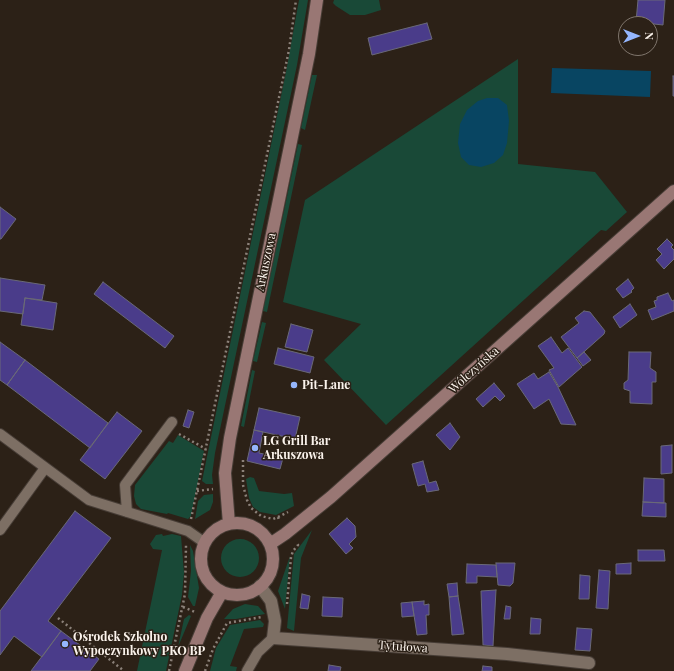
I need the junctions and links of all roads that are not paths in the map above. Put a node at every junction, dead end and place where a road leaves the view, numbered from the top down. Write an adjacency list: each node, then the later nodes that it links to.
1 (317, 0): 7 (main road, Arkuszowa)
2 (674, 191): 10 (main road, Wólczyńska)
3 (172, 422): 6 (lane)
4 (0, 434): 5 (lane)
5 (45, 468): 6 (lane); 8 (lane)
6 (127, 512): 9 (lane)
7 (229, 524): 9 (main road); 10 (main road)
8 (0, 530)
9 (205, 543): 12 (main road)
10 (270, 544): 11 (main road)
11 (260, 586): 12 (main road); 13 (street)
12 (222, 592): 15 (main road)
13 (273, 638): 14 (street, Tytułowa); 16 (lane)
14 (589, 662)
15 (185, 671)
16 (247, 671)

